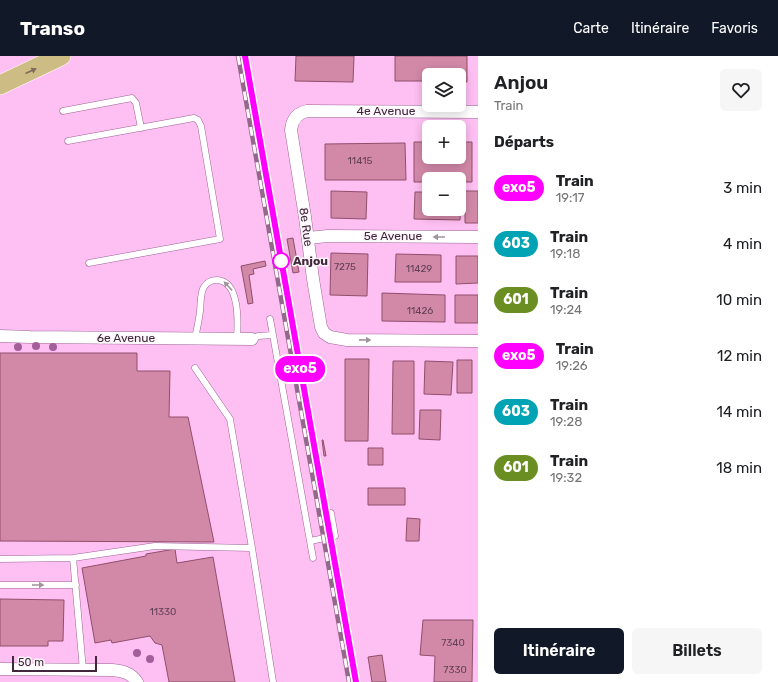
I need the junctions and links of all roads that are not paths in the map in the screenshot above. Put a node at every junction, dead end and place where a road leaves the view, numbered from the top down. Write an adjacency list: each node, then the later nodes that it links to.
1 (61, 56): 2 (main road, one-way to 1)
2 (0, 85)
3 (63, 111): 6 (lane)
4 (478, 112): 5 (street, 4e Avenue)
5 (296, 117): 9 (street, 8e Rue)
6 (141, 128): 7 (lane); 10 (lane)
7 (68, 141)
8 (478, 237): 9 (street, 5e Avenue, one-way to 9)
9 (308, 238): 17 (street, 8e Rue, one-way to 17)
10 (89, 263)
11 (270, 319): 12 (lane)
12 (273, 335): 16 (lane); 20 (lane)
13 (0, 336): 14 (street, 6e Avenue)
14 (195, 338): 15 (street, 6e Avenue); 15 (lane, one-way to 14)
15 (237, 338): 16 (street, 6e Avenue)
16 (252, 339)
17 (478, 341)
18 (195, 368): 21 (lane)
19 (331, 513): 20 (lane)
20 (310, 541): 23 (lane)
21 (252, 548): 22 (lane); 30 (lane)
22 (73, 558): 24 (lane); 26 (lane)
23 (313, 558)
24 (0, 559)
25 (0, 585): 26 (lane, one-way to 26)
26 (76, 585): 28 (lane)
27 (0, 669): 28 (street)
28 (83, 670): 29 (street)
29 (135, 679)
30 (273, 682)

